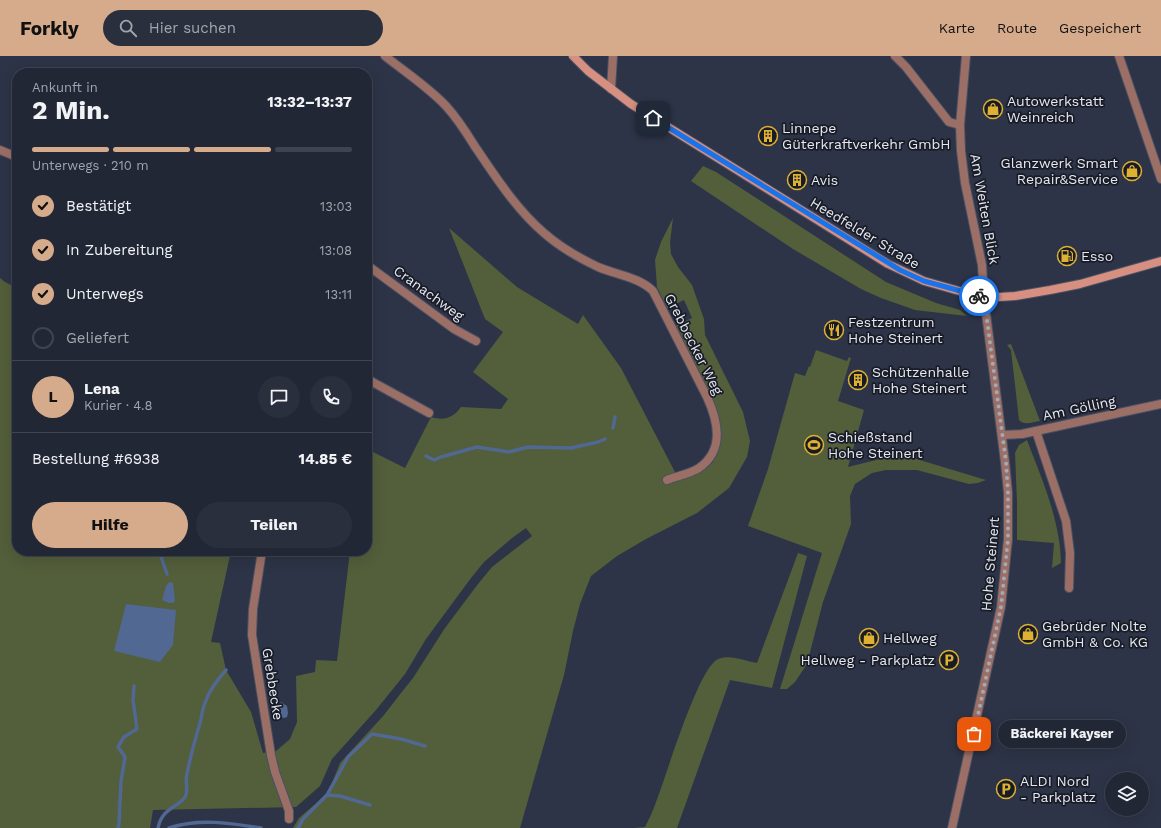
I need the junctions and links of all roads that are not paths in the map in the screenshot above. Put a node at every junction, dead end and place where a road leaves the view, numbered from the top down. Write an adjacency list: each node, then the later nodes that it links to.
1 (385, 56): 21 (street, Grebbecker Weg)
2 (573, 56): 7 (main road, Heedfelder Straße)
3 (614, 56): 7 (street)
4 (895, 56): 8 (street)
5 (966, 56): 8 (street, Am Weiten Blick)
6 (1119, 56): 11 (street)
7 (611, 89): 14 (main road, Heedfelder Straße)
8 (960, 125): 14 (street, Am Weiten Blick)
9 (0, 150): 10 (street)
10 (12, 155)
11 (1161, 180)
12 (1161, 261): 14 (main road, Heedfelder Straße)
13 (372, 269): 15 (street, Cranachweg)
14 (984, 298): 20 (street, Hohe Steinert)
15 (476, 341)
16 (372, 382): 18 (street)
17 (1161, 404): 19 (street, Am Gölling)
18 (429, 413)
19 (1036, 431): 20 (street, Am Gölling); 23 (street)
20 (1003, 434): 25 (street, Hohe Steinert)
21 (667, 480)
22 (262, 556): 24 (street, Grebbecke)
23 (1069, 588)
24 (289, 819)
25 (952, 828)

